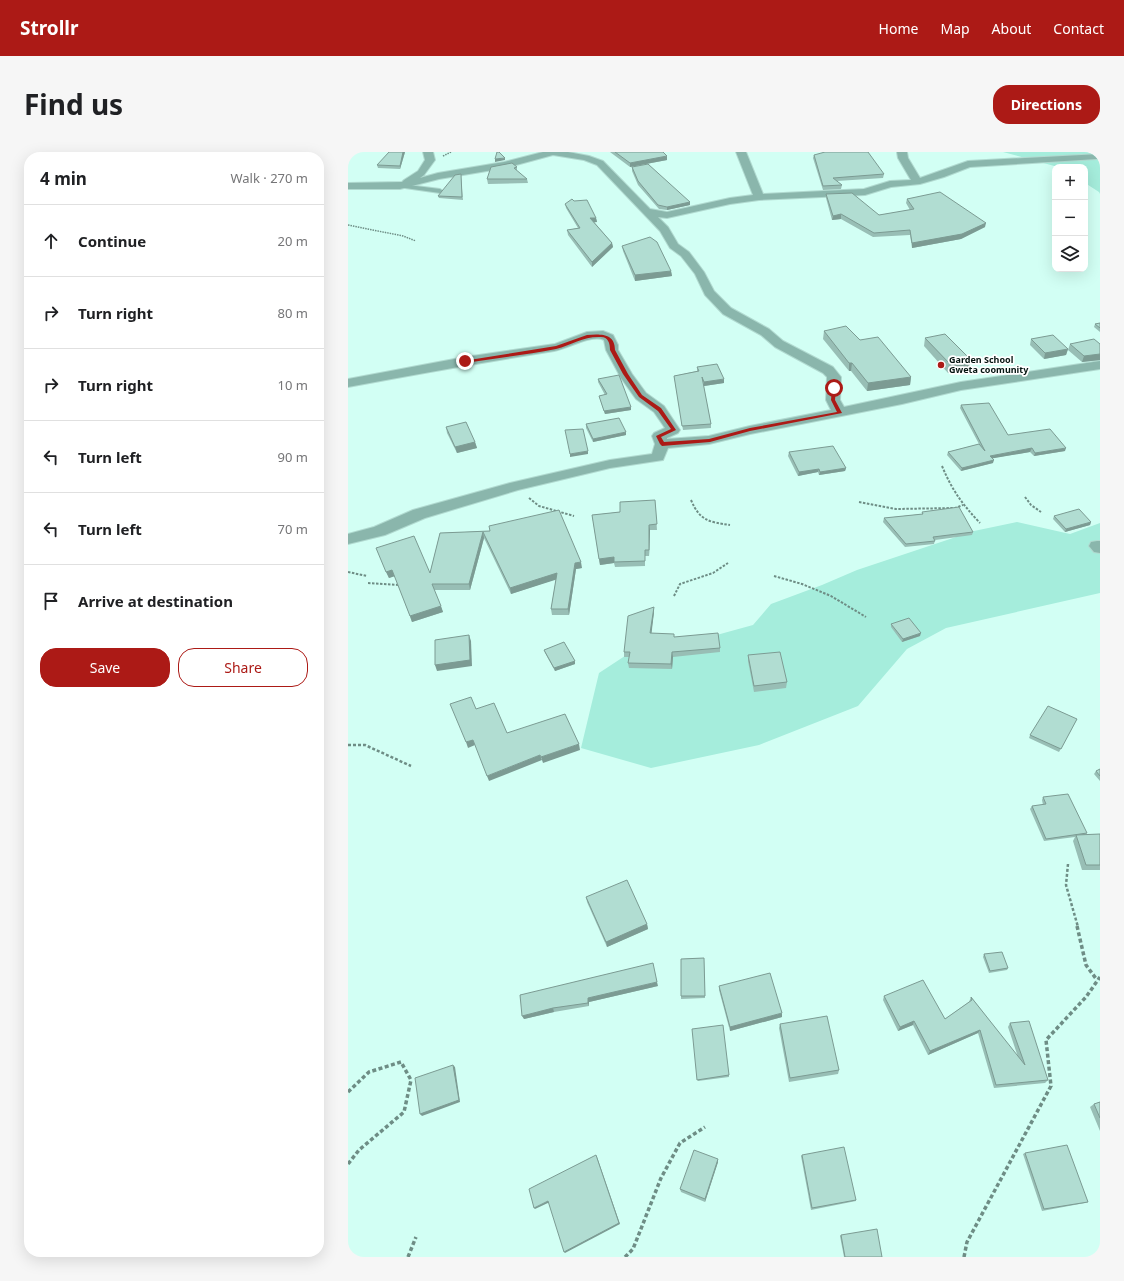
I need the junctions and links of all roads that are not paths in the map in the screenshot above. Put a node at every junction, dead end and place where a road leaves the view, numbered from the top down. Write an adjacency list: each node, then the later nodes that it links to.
1 (428, 152): 8 (street)
2 (553, 152): 8 (street); 11 (street)
3 (741, 152): 10 (street)
4 (902, 152): 6 (street)
5 (1097, 156): 6 (street)
6 (917, 182): 10 (street)
7 (348, 186): 8 (street)
8 (400, 186): 9 (lane)
9 (440, 191)
10 (759, 197): 11 (street)
11 (647, 212): 14 (street)
12 (1100, 365): 14 (street)
13 (348, 383): 15 (street)
14 (840, 413): 15 (street)
15 (662, 444): 16 (street)
16 (348, 539)

